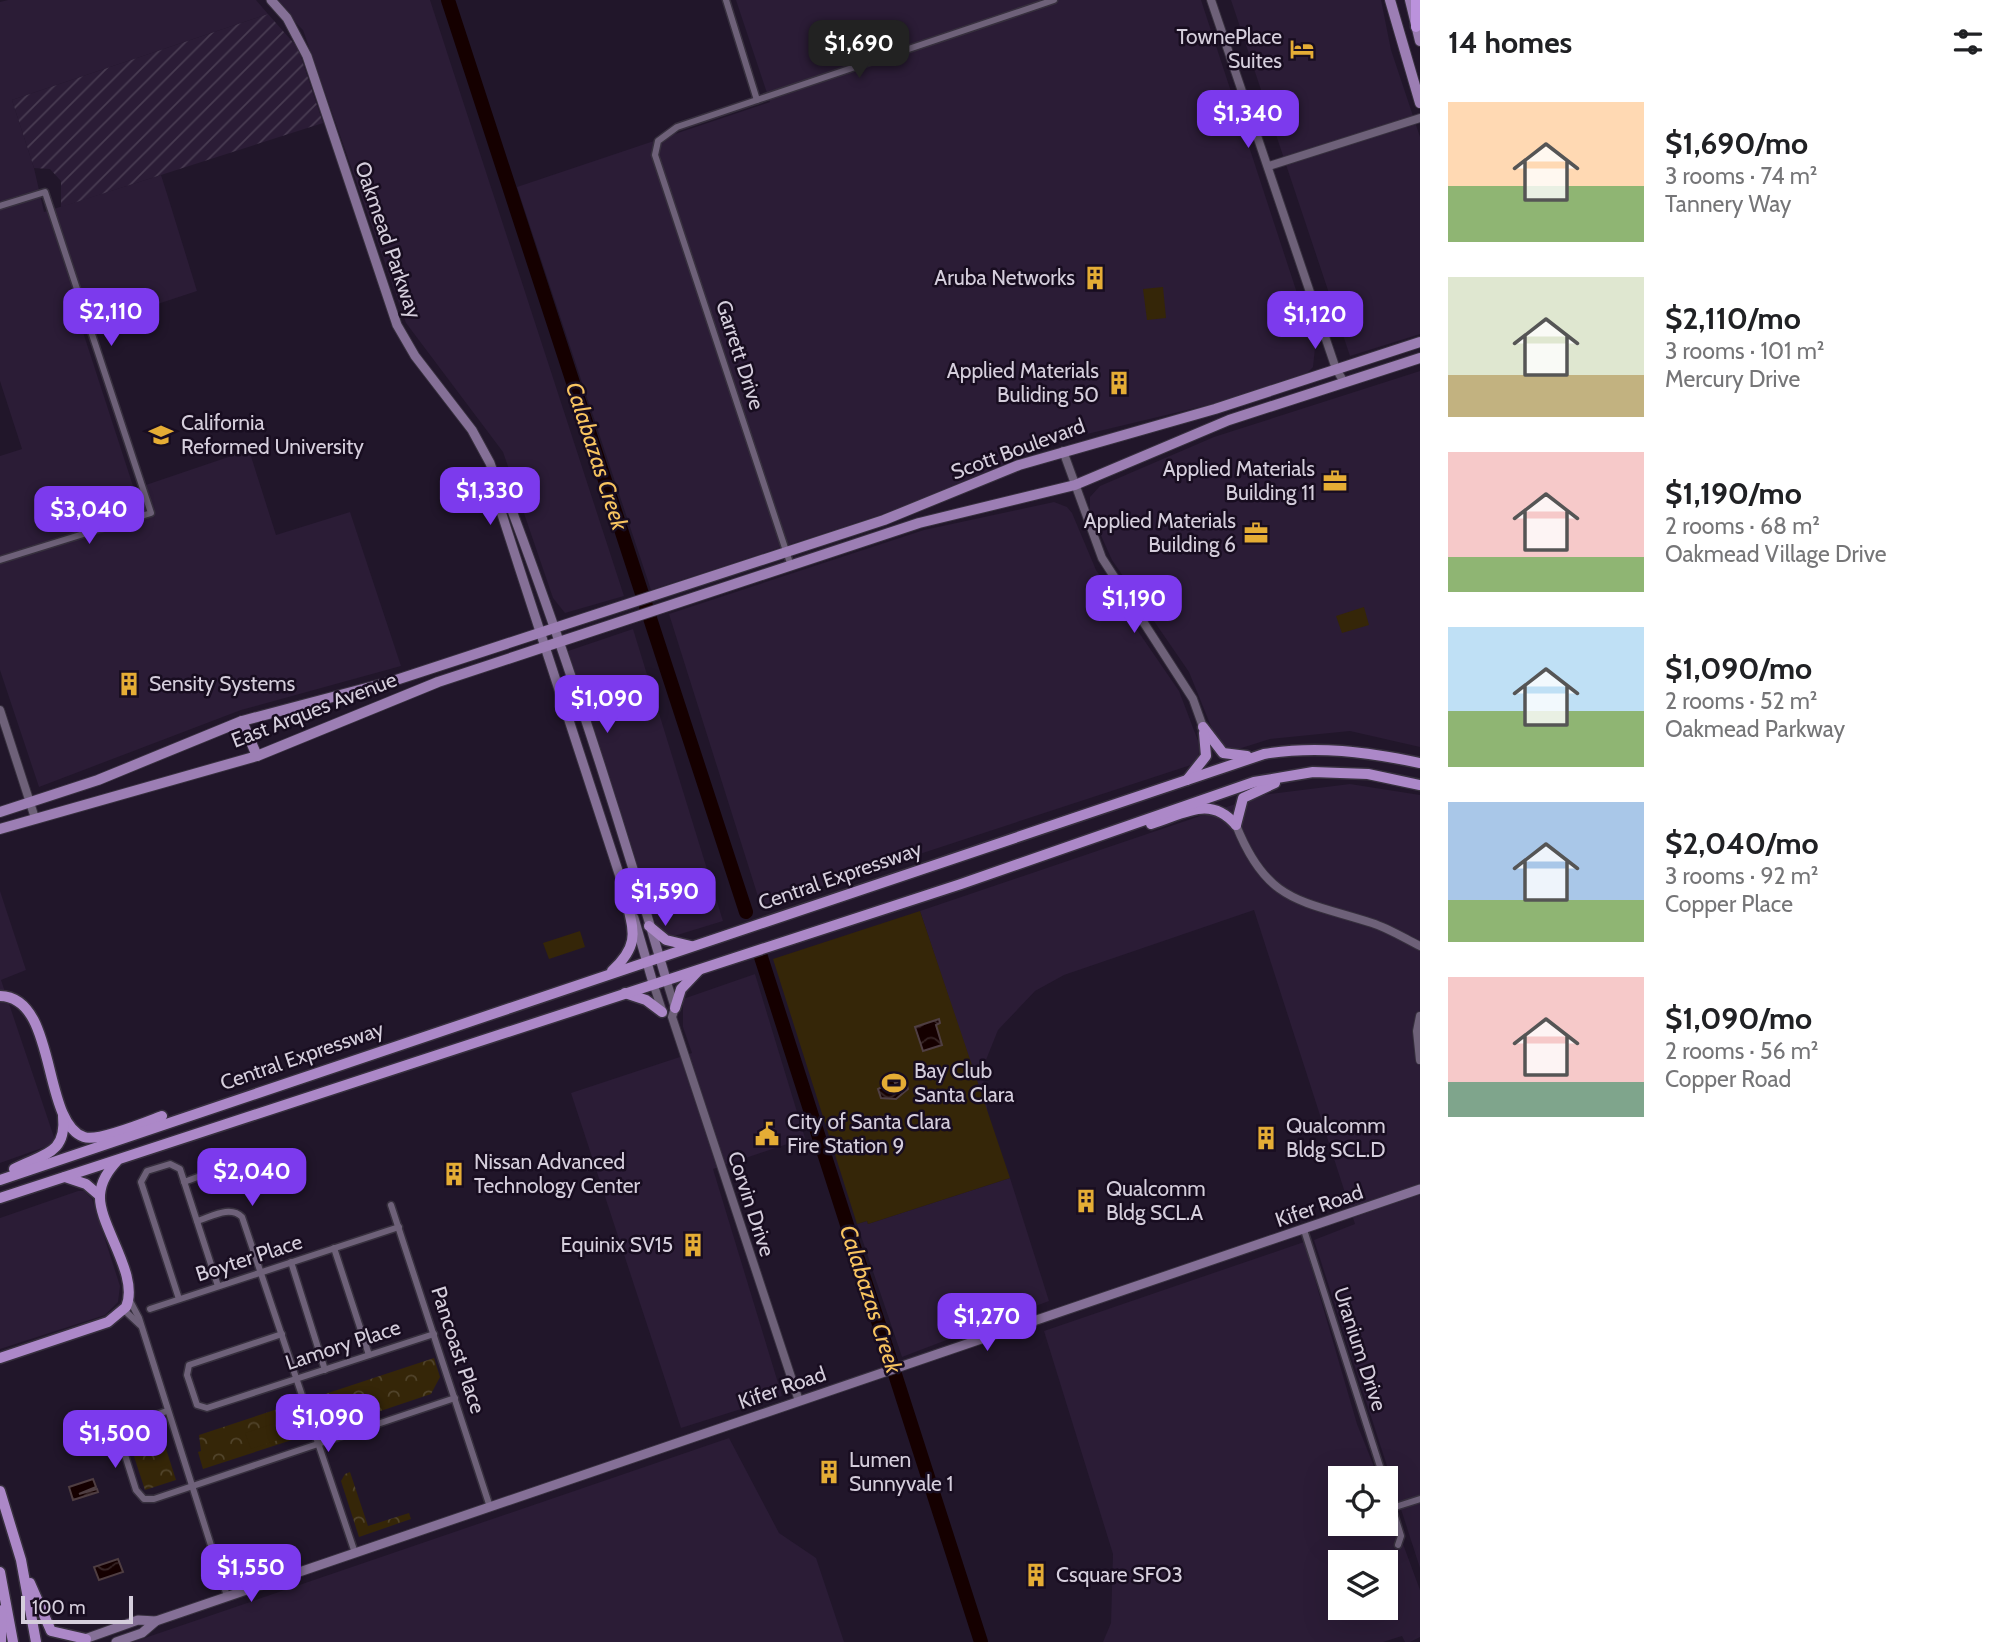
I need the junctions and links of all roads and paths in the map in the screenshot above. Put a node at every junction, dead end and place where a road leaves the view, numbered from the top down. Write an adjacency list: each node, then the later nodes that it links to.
1 (271, 0): 20 (main road, Oakmead Parkway)
2 (726, 0): 10 (street)
3 (1054, 0): 10 (street)
4 (1212, 0): 13 (street)
5 (1390, 0): 11 (main road)
6 (1410, 0): 8 (main road)
7 (1416, 0): 8 (highway)
8 (1416, 27): 9 (main road)
9 (1420, 41)
10 (757, 100): 22 (street, Garrett Drive)
11 (1420, 103)
12 (1420, 118): 13 (street)
13 (1269, 166): 17 (street)
14 (0, 206): 23 (street)
15 (1420, 342): 17 (main road, Scott Boulevard)
16 (1420, 358): 18 (main road, Scott Boulevard)
17 (1336, 369): 18 (street); 19 (main road, Scott Boulevard)
18 (1344, 382): 21 (main road, Scott Boulevard)
19 (1063, 451): 21 (street); 22 (main road, Scott Boulevard)
20 (496, 480): 27 (main road, Oakmead Parkway); 28 (main road, Oakmead Parkway)
21 (1075, 485): 24 (main road, Scott Boulevard); 33 (street)
22 (787, 552): 24 (street, Garrett Drive); 25 (main road, Scott Boulevard)
23 (0, 559)
24 (791, 566): 26 (main road, Scott Boulevard)
25 (634, 603): 27 (main road, East Arques Avenue)
26 (638, 616): 29 (main road, East Arques Avenue)
27 (554, 628): 28 (main road, East Arques Avenue); 29 (main road, Oakmead Parkway)
28 (541, 632): 30 (main road, Oakmead Parkway); 32 (main road, East Arques Avenue)
29 (560, 642): 30 (main road, East Arques Avenue); 47 (main road, Oakmead Parkway)
30 (546, 647): 35 (main road, East Arques Avenue); 46 (main road, Oakmead Parkway)
31 (0, 710): 40 (street)
32 (242, 721): 35 (main road); 40 (main road, East Arques Avenue)
33 (1203, 727): 34 (highway); 38 (highway)
34 (1264, 754): 36 (highway, Central Expressway); 38 (highway, Central Expressway)
35 (257, 756): 42 (main road, East Arques Avenue)
36 (1420, 763)
37 (1368, 774): 39 (highway, Central Expressway); 43 (highway); 45 (highway, Central Expressway)
38 (1185, 782): 48 (highway, Central Expressway)
39 (1420, 785)
40 (30, 803): 41 (main road, East Arques Avenue); 42 (street)
41 (0, 812)
42 (35, 818): 44 (main road, East Arques Avenue)
43 (1236, 825): 45 (highway); 49 (street)
44 (0, 829)
45 (1097, 836): 52 (highway, Central Expressway)
46 (624, 888): 51 (main road, Oakmead Parkway); 53 (highway)
47 (649, 926): 48 (highway); 50 (main road, Oakmead Parkway)
48 (691, 946): 50 (highway, Central Expressway)
49 (1420, 946)
50 (659, 957): 51 (highway, Central Expressway); 54 (main road, Oakmead Parkway)
51 (648, 961): 53 (highway, Central Expressway); 55 (main road, Oakmead Parkway)
52 (701, 967): 54 (highway, Central Expressway); 58 (highway)
53 (610, 973): 61 (highway, Central Expressway)
54 (666, 979): 55 (highway, Central Expressway); 58 (street, Corvin Drive)
55 (653, 984): 56 (highway, Central Expressway); 58 (street, Corvin Drive)
56 (625, 993): 58 (highway); 63 (highway, Central Expressway)
57 (0, 996): 62 (highway)
58 (670, 1013): 90 (street, Corvin Drive)
59 (1420, 1016): 60 (street)
60 (1420, 1059)
61 (255, 1091): 62 (highway); 66 (highway, Central Expressway)
62 (62, 1110): 66 (highway)
63 (117, 1160): 65 (highway, Central Expressway); 69 (highway)
64 (214, 1171): 67 (street)
65 (65, 1177): 69 (highway); 70 (highway, Central Expressway)
66 (0, 1178)
67 (184, 1181): 72 (street); 79 (street)
68 (1420, 1189): 74 (main road, Kifer Road)
69 (100, 1196): 80 (highway)
70 (0, 1198)
71 (391, 1205): 73 (street, Pancoast Place)
72 (197, 1222): 77 (street); 78 (street)
73 (399, 1227): 75 (street, Boyter Place); 84 (street, Pancoast Place)
74 (1304, 1230): 90 (main road, Kifer Road); 93 (street, Uranium Drive)
75 (334, 1248): 76 (street, Boyter Place); 85 (street)
76 (291, 1262): 77 (street, Boyter Place); 87 (street)
77 (261, 1272): 78 (street, Boyter Place); 83 (street)
78 (218, 1286): 79 (street, Boyter Place)
79 (179, 1299): 81 (street, Boyter Place)
80 (127, 1305): 82 (street); 82 (street); 86 (highway)
81 (150, 1309)
82 (140, 1325): 91 (street)
83 (282, 1334): 88 (street); 88 (street, Lamory Place)
84 (434, 1334): 85 (street, Lamory Place); 89 (street, Pancoast Place)
85 (369, 1355): 87 (street, Lamory Place)
86 (0, 1358)
87 (325, 1370): 88 (street, Lamory Place)
88 (296, 1379): 92 (street)
89 (455, 1398): 92 (street); 98 (street, Pancoast Place)
90 (799, 1401): 98 (main road, Kifer Road)
91 (167, 1411): 94 (street); 94 (street)
92 (318, 1443): 94 (street); 101 (street)
93 (1380, 1466)
94 (192, 1487): 104 (street)
95 (0, 1491): 102 (highway)
96 (1420, 1500): 97 (street)
97 (1398, 1506)
98 (490, 1507): 101 (main road, Kifer Road)
99 (1398, 1527): 100 (street)
100 (1398, 1545)
101 (355, 1553): 104 (main road, Kifer Road)
102 (21, 1560): 106 (highway); 109 (highway)
103 (0, 1574): 107 (highway); 108 (highway)
104 (227, 1596): 105 (main road, Kifer Road)
105 (156, 1621): 106 (main road, Kifer Road); 110 (main road, Kifer Road)
106 (81, 1641)
107 (1, 1642)
108 (13, 1642)
109 (36, 1642)
110 (116, 1642)

